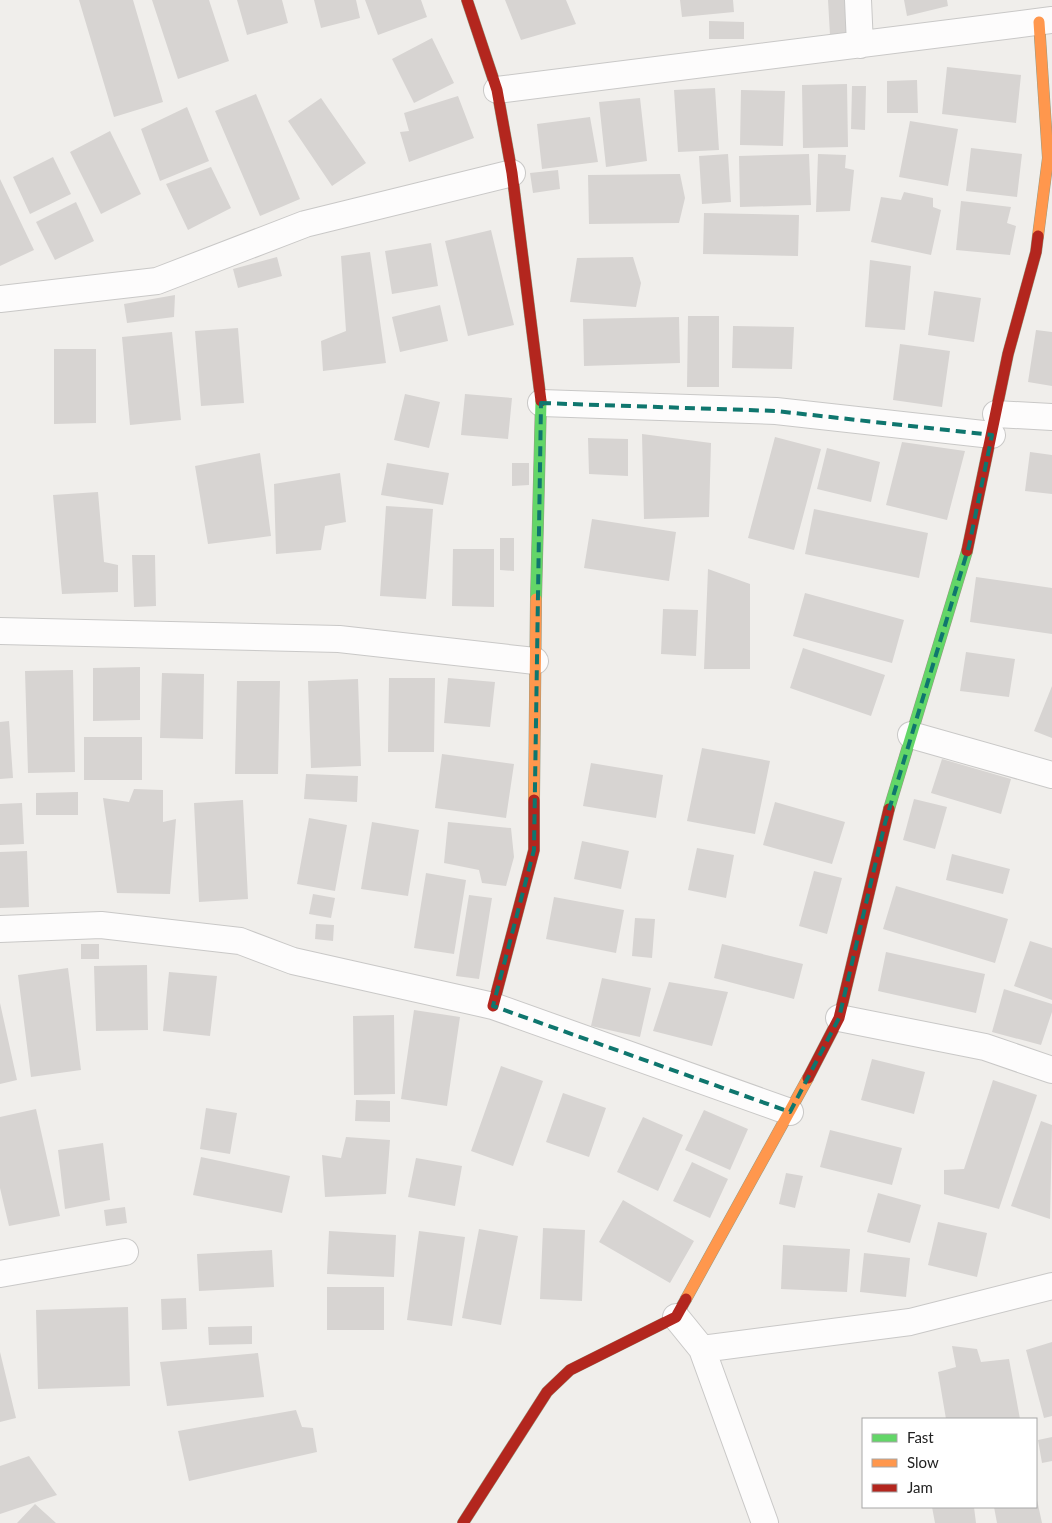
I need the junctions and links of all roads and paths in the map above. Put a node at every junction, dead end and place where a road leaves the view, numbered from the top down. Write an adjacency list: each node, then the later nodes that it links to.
1 (467, 0): 5 (street)
2 (858, 0): 4 (street)
3 (1046, 21): 4 (street); 10 (street)
4 (860, 45): 5 (street)
5 (497, 90): 6 (street)
6 (512, 172): 7 (street); 8 (street)
7 (0, 299)
8 (541, 403): 10 (street); 12 (street)
9 (1052, 417): 10 (street)
10 (994, 425): 13 (street)
11 (0, 631): 12 (street)
12 (535, 661): 16 (street)
13 (911, 736): 14 (street); 17 (street)
14 (1052, 775)
15 (0, 929): 16 (street)
16 (493, 1006): 19 (street)
17 (838, 1018): 18 (street); 19 (street)
18 (1052, 1070)
19 (790, 1112): 23 (street)
20 (125, 1252): 21 (street)
21 (0, 1274)
22 (1052, 1286): 24 (street)
23 (676, 1317): 24 (street); 25 (street)
24 (702, 1349): 26 (street)
25 (463, 1523)
26 (765, 1523)

